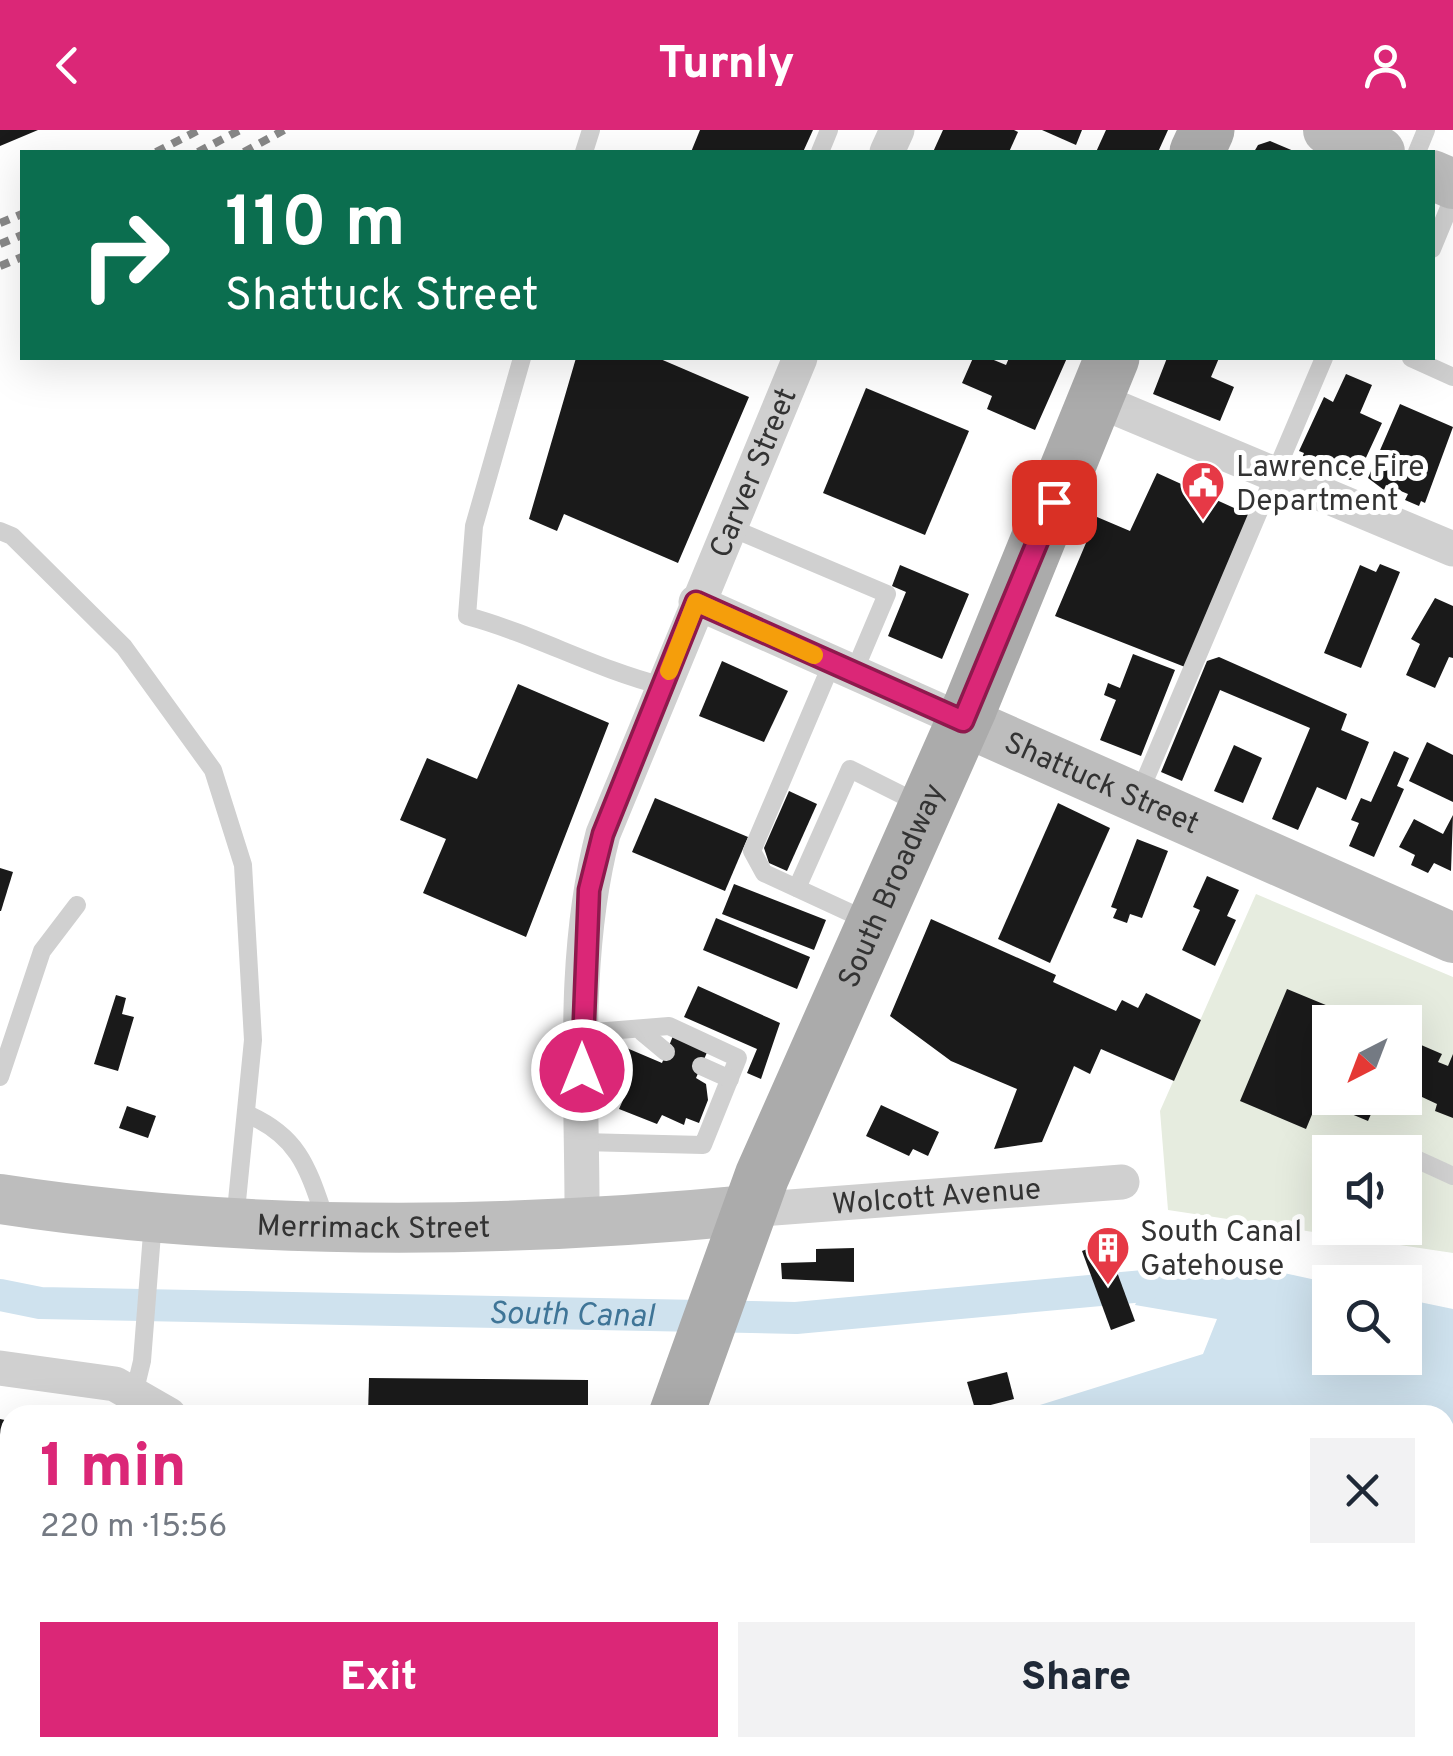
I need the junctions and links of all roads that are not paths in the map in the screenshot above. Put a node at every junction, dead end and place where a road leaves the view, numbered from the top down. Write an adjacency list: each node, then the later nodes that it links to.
1 (1328, 130): 2 (main road)
2 (1375, 150)
3 (1453, 198): 4 (lane)
4 (1435, 241)
5 (521, 360): 17 (lane)
6 (799, 360): 12 (street, Carver Street)
7 (1323, 360): 11 (lane)
8 (1416, 360): 9 (lane)
9 (1453, 376)
10 (1104, 378): 11 (street); 18 (main road, South Broadway)
11 (1276, 474): 14 (street); 19 (lane)
12 (729, 527): 15 (street, Carver Street); 16 (lane)
13 (0, 531): 31 (lane)
14 (1453, 548)
15 (696, 602): 16 (street, Shattuck Street); 17 (street, Carver Street)
16 (843, 667): 18 (street, Shattuck Street); 21 (lane)
17 (663, 686): 26 (street, Carver Street)
18 (963, 721): 19 (main road, Shattuck Street); 20 (main road, South Broadway)
19 (1137, 799): 24 (main road, Shattuck Street)
20 (925, 807): 21 (lane); 23 (main road, South Broadway)
21 (798, 888): 23 (lane)
22 (77, 905): 29 (lane)
23 (874, 924): 41 (main road, South Broadway)
24 (1453, 938)
25 (642, 1032): 26 (lane); 27 (lane); 30 (lane)
26 (582, 1033): 32 (street, Carver Street)
27 (666, 1052)
28 (701, 1066): 30 (lane)
29 (0, 1078)
30 (730, 1079): 32 (lane)
31 (247, 1114): 38 (lane); 39 (lane)
32 (582, 1142): 40 (street, Carver Street)
33 (1422, 1162): 34 (lane)
34 (1453, 1176)
35 (1122, 1182): 41 (street, Wolcott Avenue)
36 (0, 1199): 37 (main road, Merrimack Street)
37 (153, 1218): 39 (main road, Merrimack Street); 43 (lane)
38 (327, 1225): 39 (main road, Merrimack Street); 40 (main road, Merrimack Street)
39 (234, 1226)
40 (582, 1226): 41 (main road, Merrimack Street)
41 (740, 1233): 45 (main road, South Broadway)
42 (0, 1368): 43 (street)
43 (138, 1378): 44 (street)
44 (161, 1405)
45 (679, 1405)

